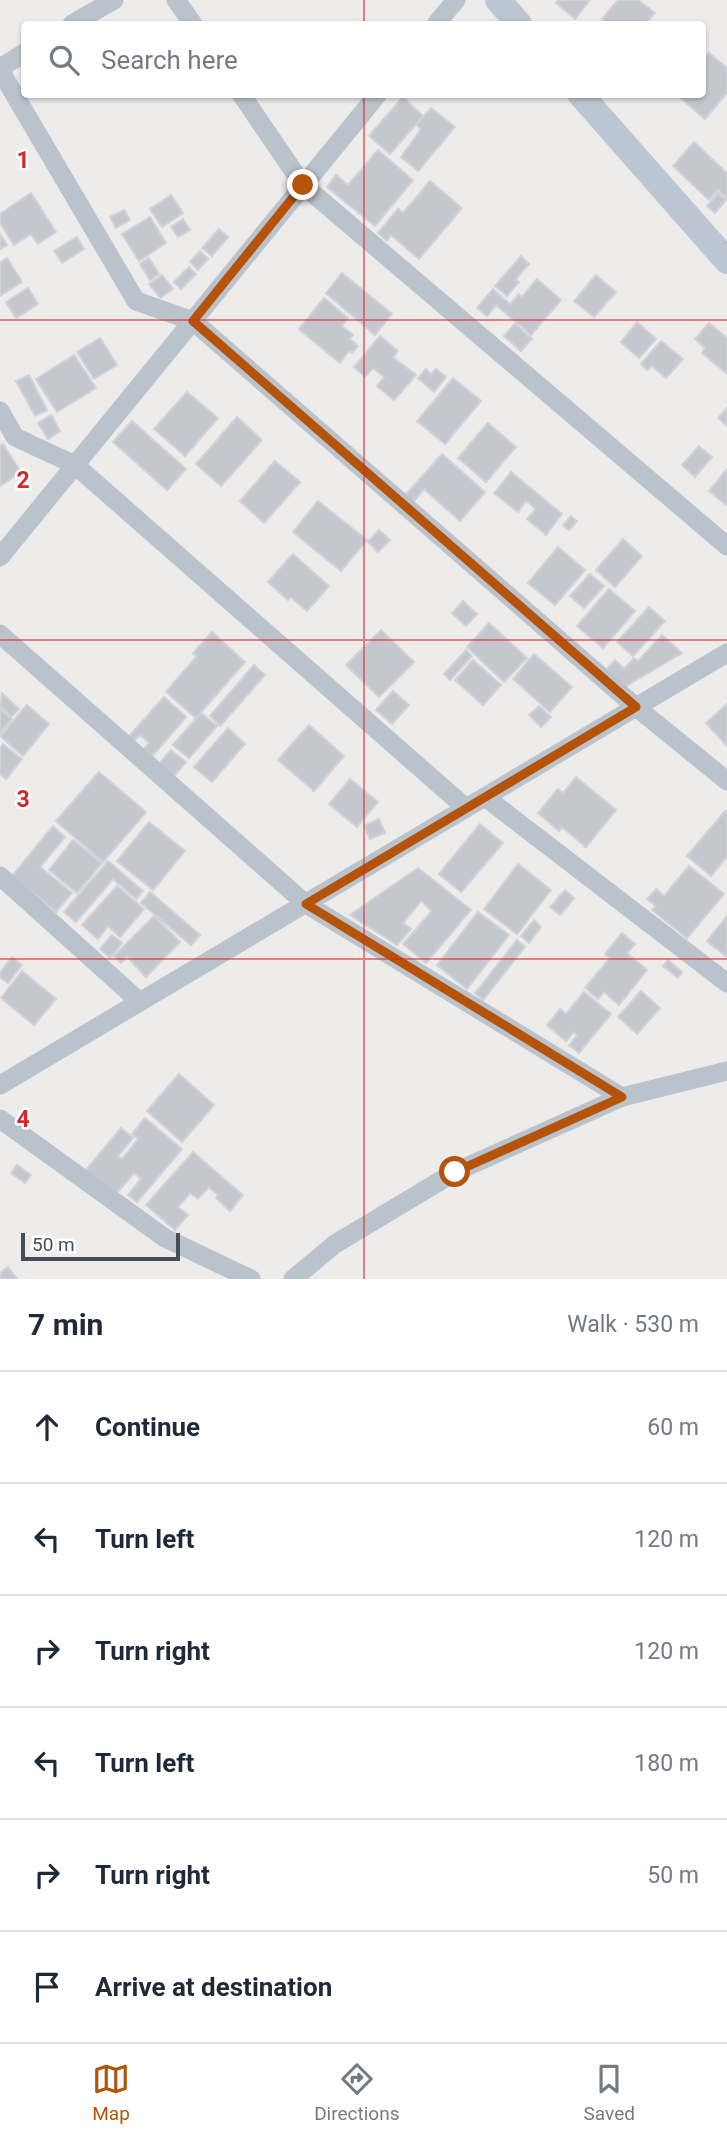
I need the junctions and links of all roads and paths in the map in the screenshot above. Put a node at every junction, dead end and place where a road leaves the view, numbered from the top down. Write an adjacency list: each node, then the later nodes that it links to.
1 (114, 0): 5 (street)
2 (176, 0): 6 (street)
3 (456, 0): 7 (street)
4 (498, 0): 8 (main road)
5 (77, 21)
6 (191, 21)
7 (438, 21)
8 (516, 21)
9 (21, 55): 10 (street)
10 (0, 69): 16 (street)
11 (244, 98): 14 (street)
12 (375, 98): 14 (street)
13 (584, 98): 15 (main road)
14 (303, 185): 16 (street); 19 (street)
15 (727, 261)
16 (193, 321): 18 (street); 23 (street)
17 (0, 411): 18 (street)
18 (75, 465): 20 (street); 26 (street)
19 (727, 546)
20 (0, 556)
21 (0, 634): 28 (street)
22 (727, 653): 23 (street)
23 (636, 707): 24 (street); 25 (street)
24 (727, 781)
25 (485, 797): 26 (street); 29 (street)
26 (466, 808): 28 (street)
27 (0, 876): 30 (street)
28 (306, 904): 30 (street); 33 (street)
29 (727, 983)
30 (141, 1002): 32 (street)
31 (727, 1071): 33 (street)
32 (0, 1086)
33 (622, 1097): 36 (street)
34 (0, 1119): 35 (street)
35 (251, 1279)
36 (293, 1279)

